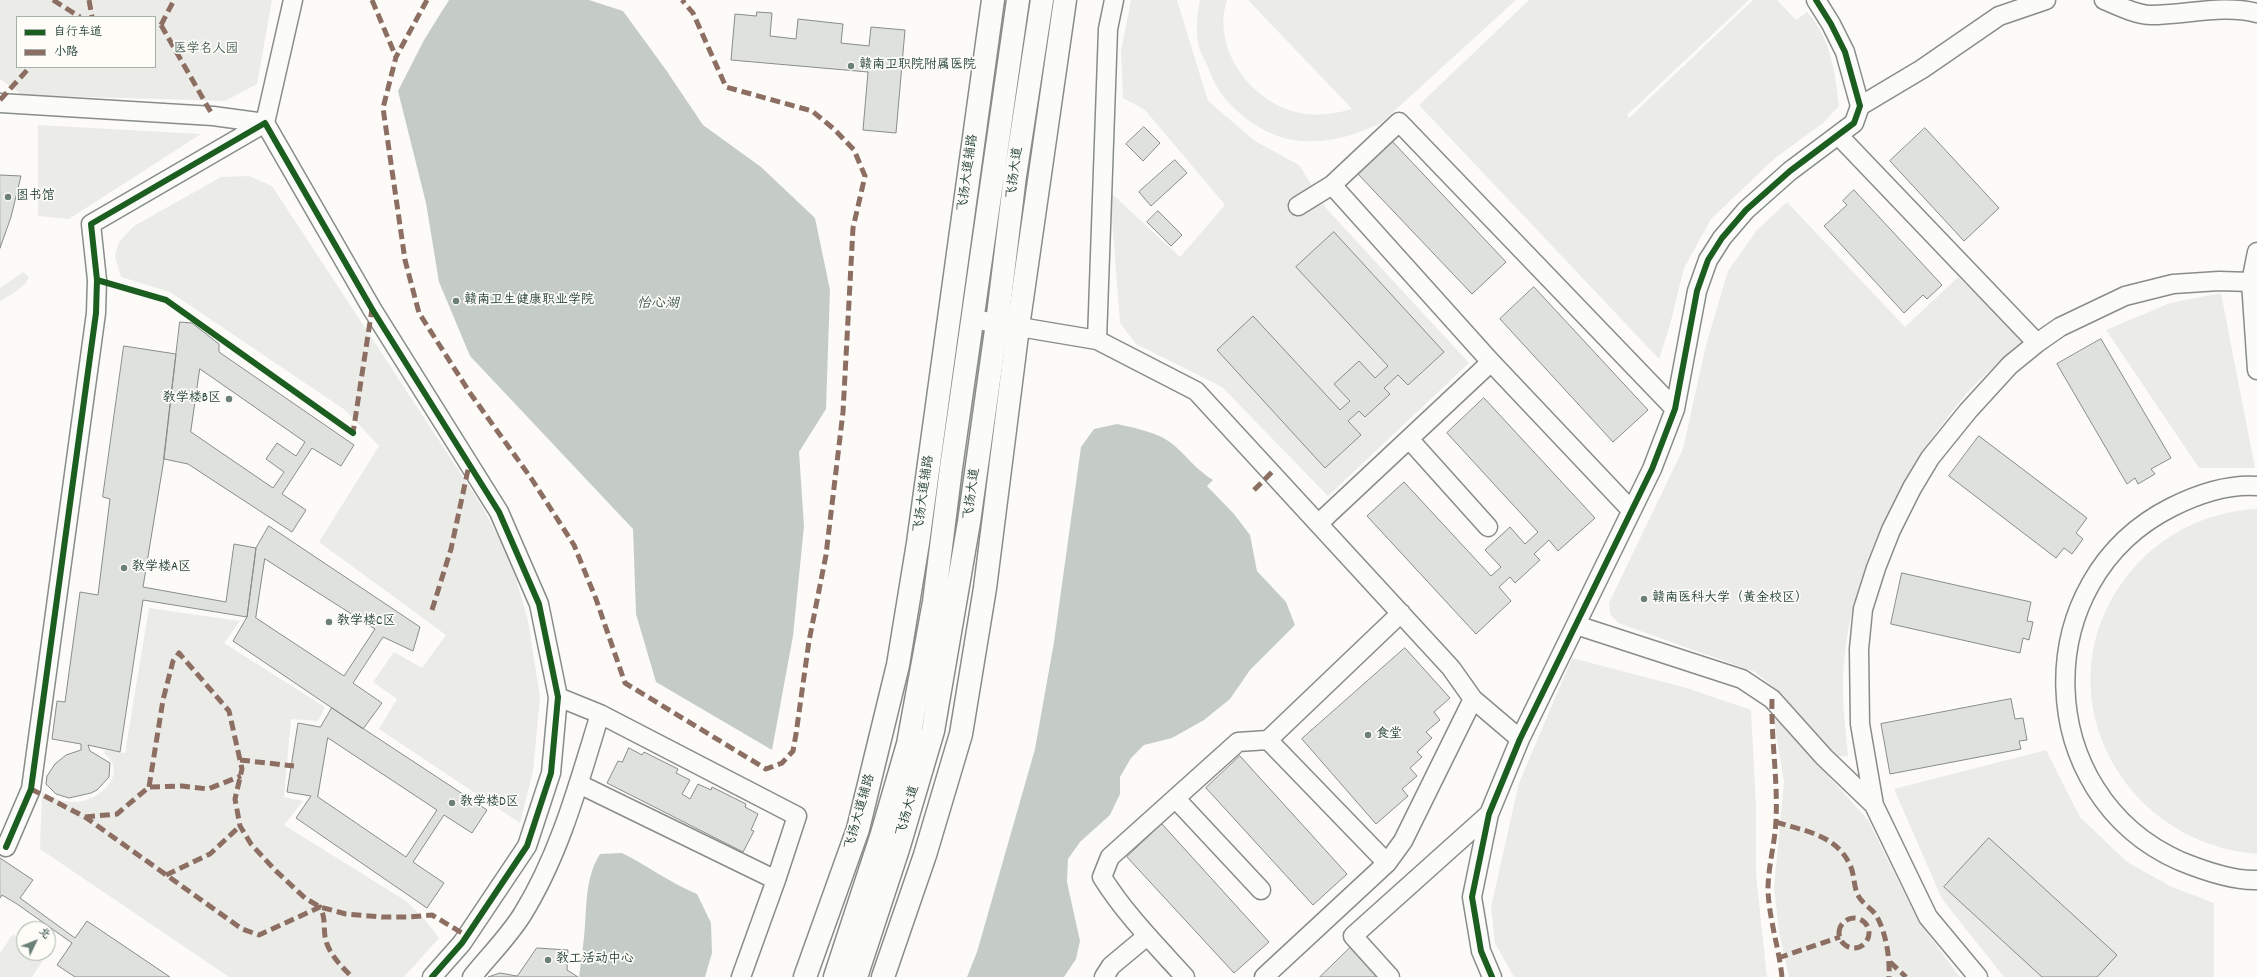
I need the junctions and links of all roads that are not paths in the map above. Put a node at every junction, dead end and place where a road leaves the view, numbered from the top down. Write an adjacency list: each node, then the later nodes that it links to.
1 (293, 0): 16 (street)
2 (993, 0): 11 (street, 飞扬大道辅路)
3 (1018, 0): 15 (street, 飞扬大道)
4 (1042, 0): 18 (street, 飞扬大道)
5 (1065, 0): 12 (street)
6 (1114, 0): 26 (street)
7 (1816, 0): 14 (street)
8 (2046, 0): 14 (street)
9 (2104, 0): 10 (street)
10 (2257, 13)
11 (986, 44): 15 (street); 38 (street, 飞扬大道辅路)
12 (1052, 98): 18 (street); 25 (street)
13 (0, 103): 16 (street)
14 (1860, 106): 17 (street)
15 (1000, 121): 23 (street, 飞扬大道)
16 (265, 123): 43 (street); 53 (street)
17 (1838, 135): 27 (street); 30 (street)
18 (1015, 176): 24 (street, 飞扬大道)
19 (1332, 185): 20 (street); 28 (street); 30 (street)
20 (1298, 206)
21 (2257, 252): 22 (street)
22 (2251, 282): 27 (street); 29 (street)
23 (972, 319): 24 (street); 32 (street, 飞扬大道)
24 (997, 323): 25 (street); 35 (street, 飞扬大道)
25 (1018, 327): 26 (street); 39 (street)
26 (1097, 340): 36 (street)
27 (2037, 343): 51 (street)
28 (1491, 362): 31 (street); 34 (street)
29 (2257, 370)
30 (1675, 409): 34 (street)
31 (1409, 439): 36 (street); 37 (street)
32 (951, 468): 38 (street); 48 (street, 飞扬大道)
33 (2257, 486): 56 (street)
34 (1631, 510): 41 (street)
35 (969, 522): 39 (street); 64 (street, 飞扬大道)
36 (1319, 523): 40 (street)
37 (1488, 528)
38 (918, 543): 42 (street, 飞扬大道辅路)
39 (985, 588): 65 (street)
40 (1401, 613): 44 (street); 47 (street)
41 (1576, 625): 46 (street); 51 (street)
42 (898, 665): 48 (street); 62 (street, 飞扬大道辅路)
43 (558, 697): 45 (street); 59 (street)
44 (1473, 699): 46 (street); 54 (street)
45 (600, 714): 49 (street); 55 (street)
46 (1520, 739): 52 (street)
47 (1268, 740): 50 (street); 54 (street)
48 (908, 744): 63 (street, 飞扬大道)
49 (579, 784): 55 (street); 60 (street)
50 (1176, 799): 57 (street); 58 (street)
51 (1874, 805): 71 (street)
52 (1489, 814): 69 (street); 70 (street)
53 (6, 847)
54 (1387, 863): 68 (street)
55 (776, 880): 61 (street)
56 (2257, 880)
57 (1261, 890)
58 (1147, 936): 66 (street); 67 (street)
59 (432, 977)
60 (472, 977)
61 (741, 977)
62 (805, 977)
63 (835, 977)
64 (856, 977)
65 (883, 977)
66 (1104, 977)
67 (1185, 977)
68 (1264, 977)
69 (1390, 977)
70 (1492, 977)
71 (1978, 977)

